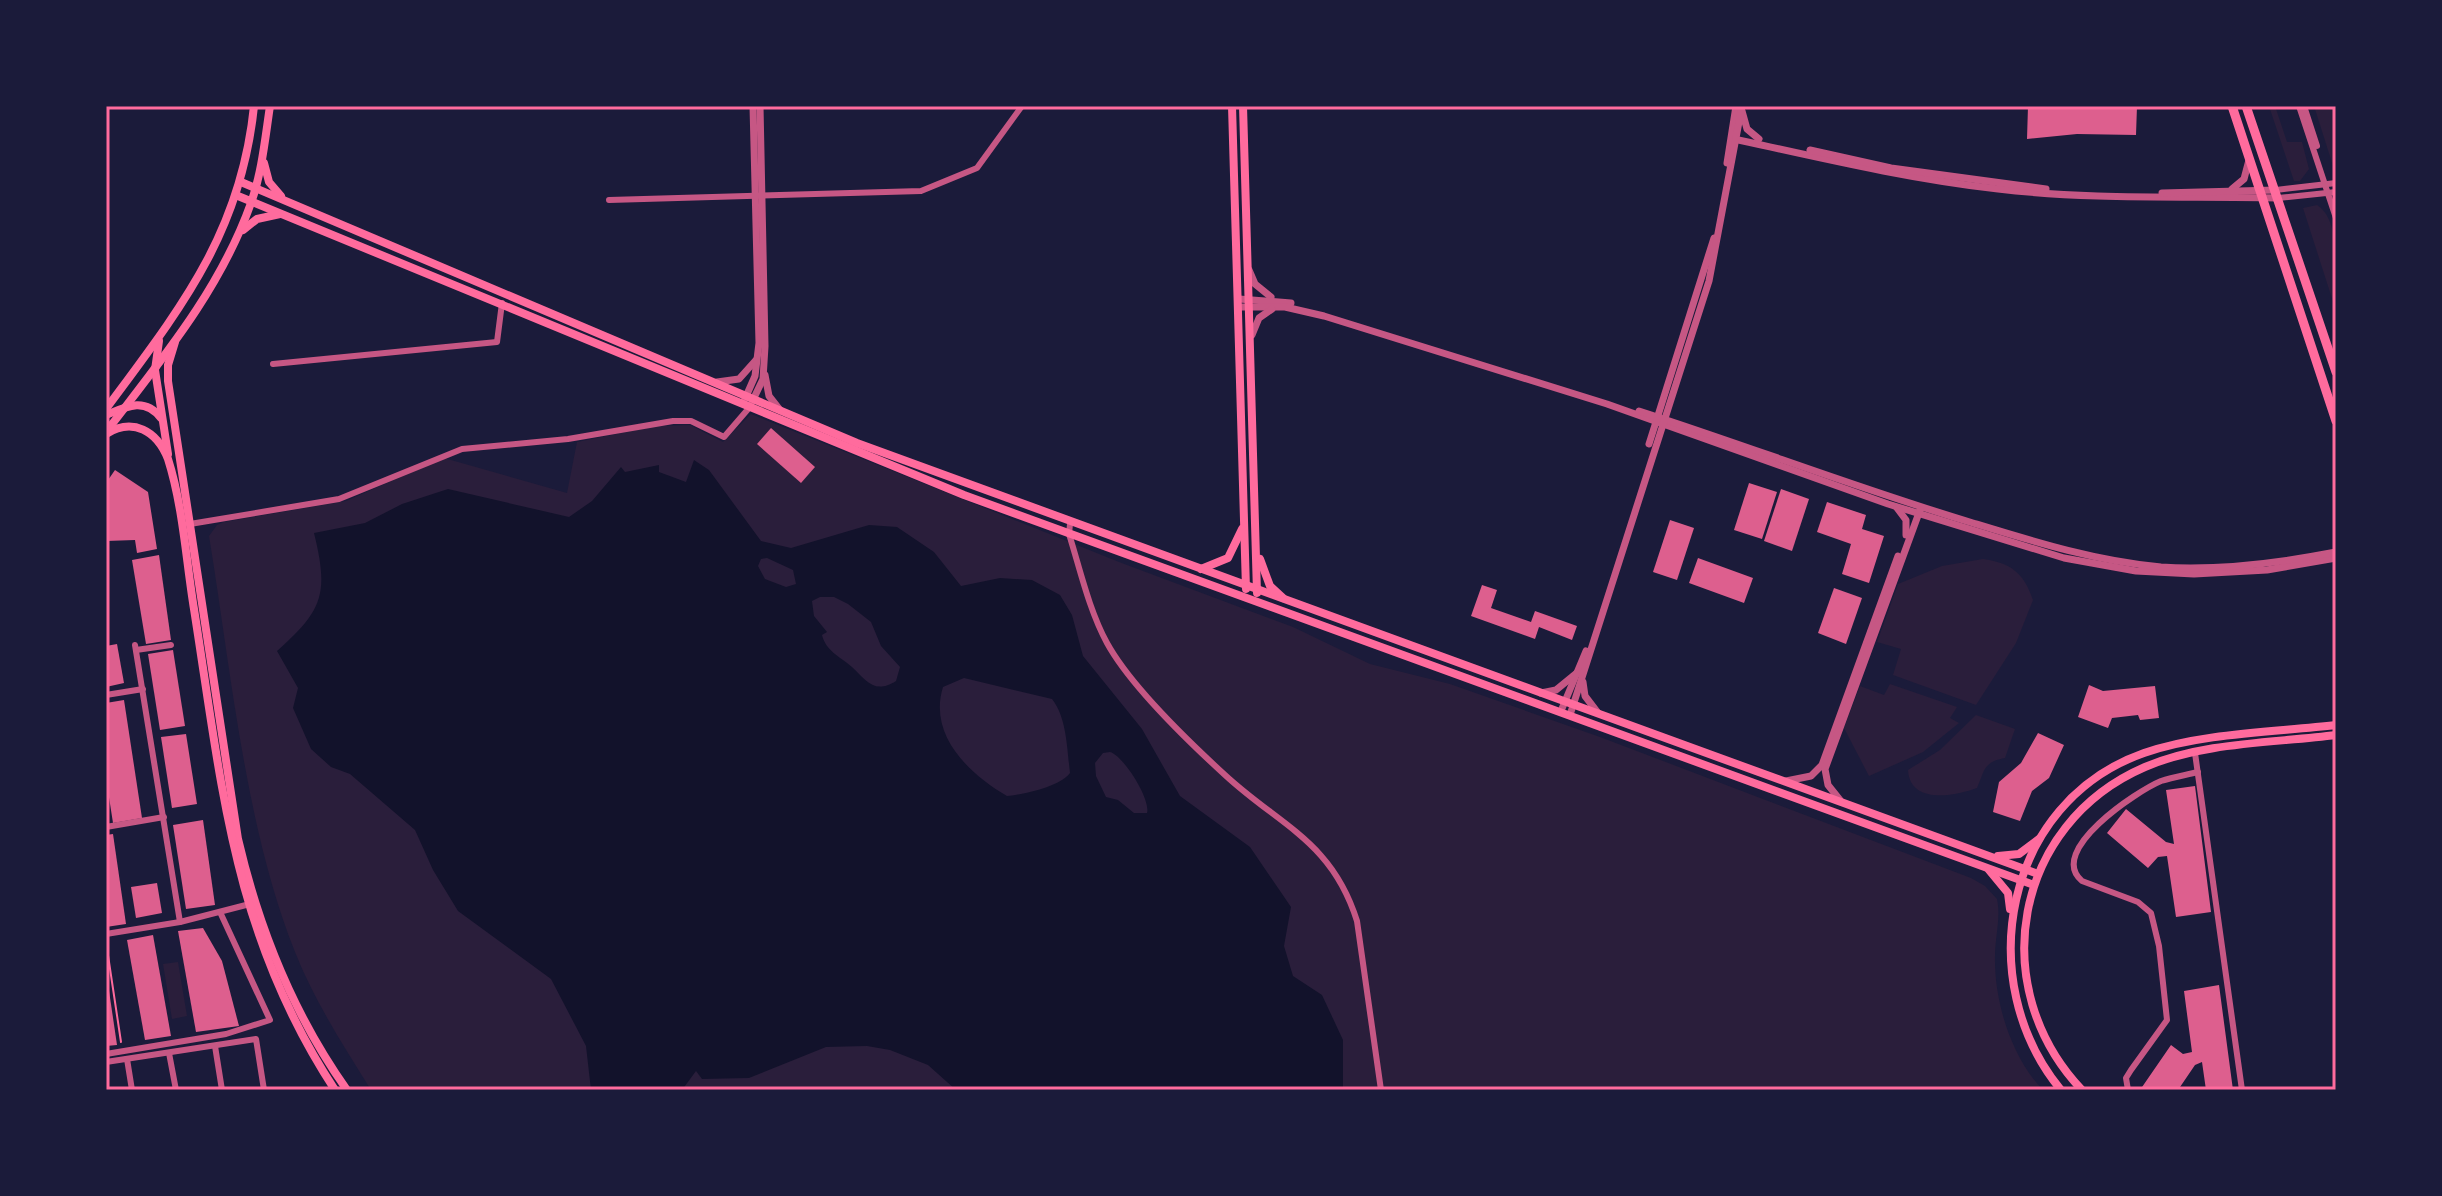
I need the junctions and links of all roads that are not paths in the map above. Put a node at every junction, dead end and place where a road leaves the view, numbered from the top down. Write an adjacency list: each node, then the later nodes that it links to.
1 (254, 106): 17 (main road)
2 (270, 106): 14 (main road)
3 (753, 106): 24 (street)
4 (760, 106): 24 (street)
5 (1022, 106): 24 (street)
6 (1232, 106): 36 (main road)
7 (1243, 106): 34 (main road)
8 (1740, 106): 12 (street); 13 (street)
9 (2232, 106): 15 (main road)
10 (2246, 106): 22 (main road)
11 (2302, 106): 19 (street)
12 (1734, 137): 13 (street); 16 (street); 47 (street)
13 (1758, 142): 16 (street); 20 (street); 25 (street)
14 (264, 150): 18 (main road); 27 (main road)
15 (2247, 150): 20 (street); 21 (main road)
16 (1732, 164): 47 (street)
17 (241, 182): 18 (main road); 23 (main road)
18 (256, 187): 27 (main road); 28 (main road)
19 (2331, 188): 22 (street); 29 (street); 31 (street)
20 (2226, 191): 21 (street)
21 (2262, 194): 22 (street); 25 (street); 32 (main road)
22 (2277, 194): 45 (main road)
23 (238, 196): 28 (main road); 38 (main road)
24 (758, 196): 26 (street); 41 (street); 42 (street)
25 (2243, 196): 32 (street)
26 (609, 200)
27 (288, 201): 46 (main road)
28 (251, 202): 30 (main road); 33 (main road)
29 (2336, 207)
30 (290, 215): 33 (main road); 35 (main road)
31 (2336, 218)
32 (2272, 222): 56 (main road)
33 (236, 241): 39 (main road)
34 (1248, 262): 36 (main road); 37 (street)
35 (502, 303): 43 (street); 48 (main road)
36 (1244, 303): 37 (street); 40 (main road); 64 (main road)
37 (1285, 304): 40 (street); 52 (street)
38 (164, 329): 44 (main road); 50 (main road)
39 (175, 342): 44 (main road); 60 (main road)
40 (1250, 345): 68 (main road)
41 (758, 355): 46 (street); 48 (street)
42 (765, 363): 48 (street); 51 (street)
43 (273, 364)
44 (155, 370): 49 (main road); 54 (main road)
45 (2336, 372)
46 (712, 382): 48 (main road)
47 (1666, 401): 52 (street); 55 (street); 57 (street)
48 (748, 402): 51 (main road); 66 (street); 67 (main road)
49 (125, 407): 53 (main road); 54 (main road); 58 (main road)
50 (106, 409)
51 (782, 411): 67 (main road)
52 (1637, 413): 55 (street); 59 (street)
53 (106, 415)
54 (163, 421): 60 (main road); 61 (main road)
55 (1659, 421): 57 (street); 59 (street)
56 (2336, 421)
57 (1681, 428): 59 (street); 62 (street); 63 (street)
58 (106, 433): 61 (main road)
59 (1651, 446): 78 (street)
60 (181, 466): 66 (main road)
61 (170, 468): 99 (main road)
62 (1888, 504): 63 (street); 69 (street)
63 (1917, 509): 65 (street); 69 (street); 70 (street)
64 (1245, 514): 71 (main road); 72 (main road)
65 (1944, 521): 69 (street); 70 (street)
66 (190, 524): 114 (main road)
67 (1070, 529): 71 (main road); 74 (main road); 115 (street)
68 (1256, 532): 73 (main road); 76 (main road)
69 (1908, 537): 88 (street); 89 (street)
70 (2336, 555)
71 (1193, 568): 72 (main road)
72 (1246, 586): 73 (main road); 74 (main road)
73 (1257, 590): 75 (main road); 76 (main road)
74 (1246, 597): 75 (main road)
75 (1258, 601): 82 (main road)
76 (1290, 602): 80 (main road)
77 (171, 645): 79 (street)
78 (1582, 672): 80 (street); 82 (street); 83 (street)
79 (143, 689): 81 (street); 90 (street)
80 (1535, 692): 82 (main road)
81 (106, 695)
82 (1567, 708): 83 (main road); 94 (main road)
83 (1599, 715): 88 (main road)
84 (2336, 725): 92 (main road)
85 (2336, 735): 86 (main road)
86 (2195, 753): 87 (street); 96 (main road)
87 (2198, 772): 118 (street); 119 (street)
88 (1781, 781): 89 (main road)
89 (1849, 805): 93 (main road)
90 (164, 817): 91 (street); 101 (street)
91 (106, 827)
92 (2045, 833): 93 (main road); 95 (main road)
93 (1984, 854): 95 (main road)
94 (1982, 865): 97 (main road); 102 (main road)
95 (2025, 869): 96 (main road); 97 (main road)
96 (2038, 874): 98 (main road)
97 (2021, 880): 98 (main road); 102 (main road)
98 (2034, 885): 117 (main road)
99 (246, 905): 100 (street); 113 (main road)
100 (220, 912): 101 (street); 106 (street)
101 (180, 922): 103 (street)
102 (2010, 929): 116 (main road)
103 (106, 934)
104 (215, 1046): 105 (street); 111 (street); 112 (street)
105 (169, 1053): 107 (street); 110 (street)
106 (106, 1054)
107 (127, 1059): 108 (street); 109 (street)
108 (106, 1062)
109 (132, 1090)
110 (176, 1090)
111 (222, 1090)
112 (264, 1090)
113 (335, 1090)
114 (347, 1090)
115 (1381, 1090)
116 (2061, 1090)
117 (2082, 1090)
118 (2128, 1090)
119 (2242, 1090)

